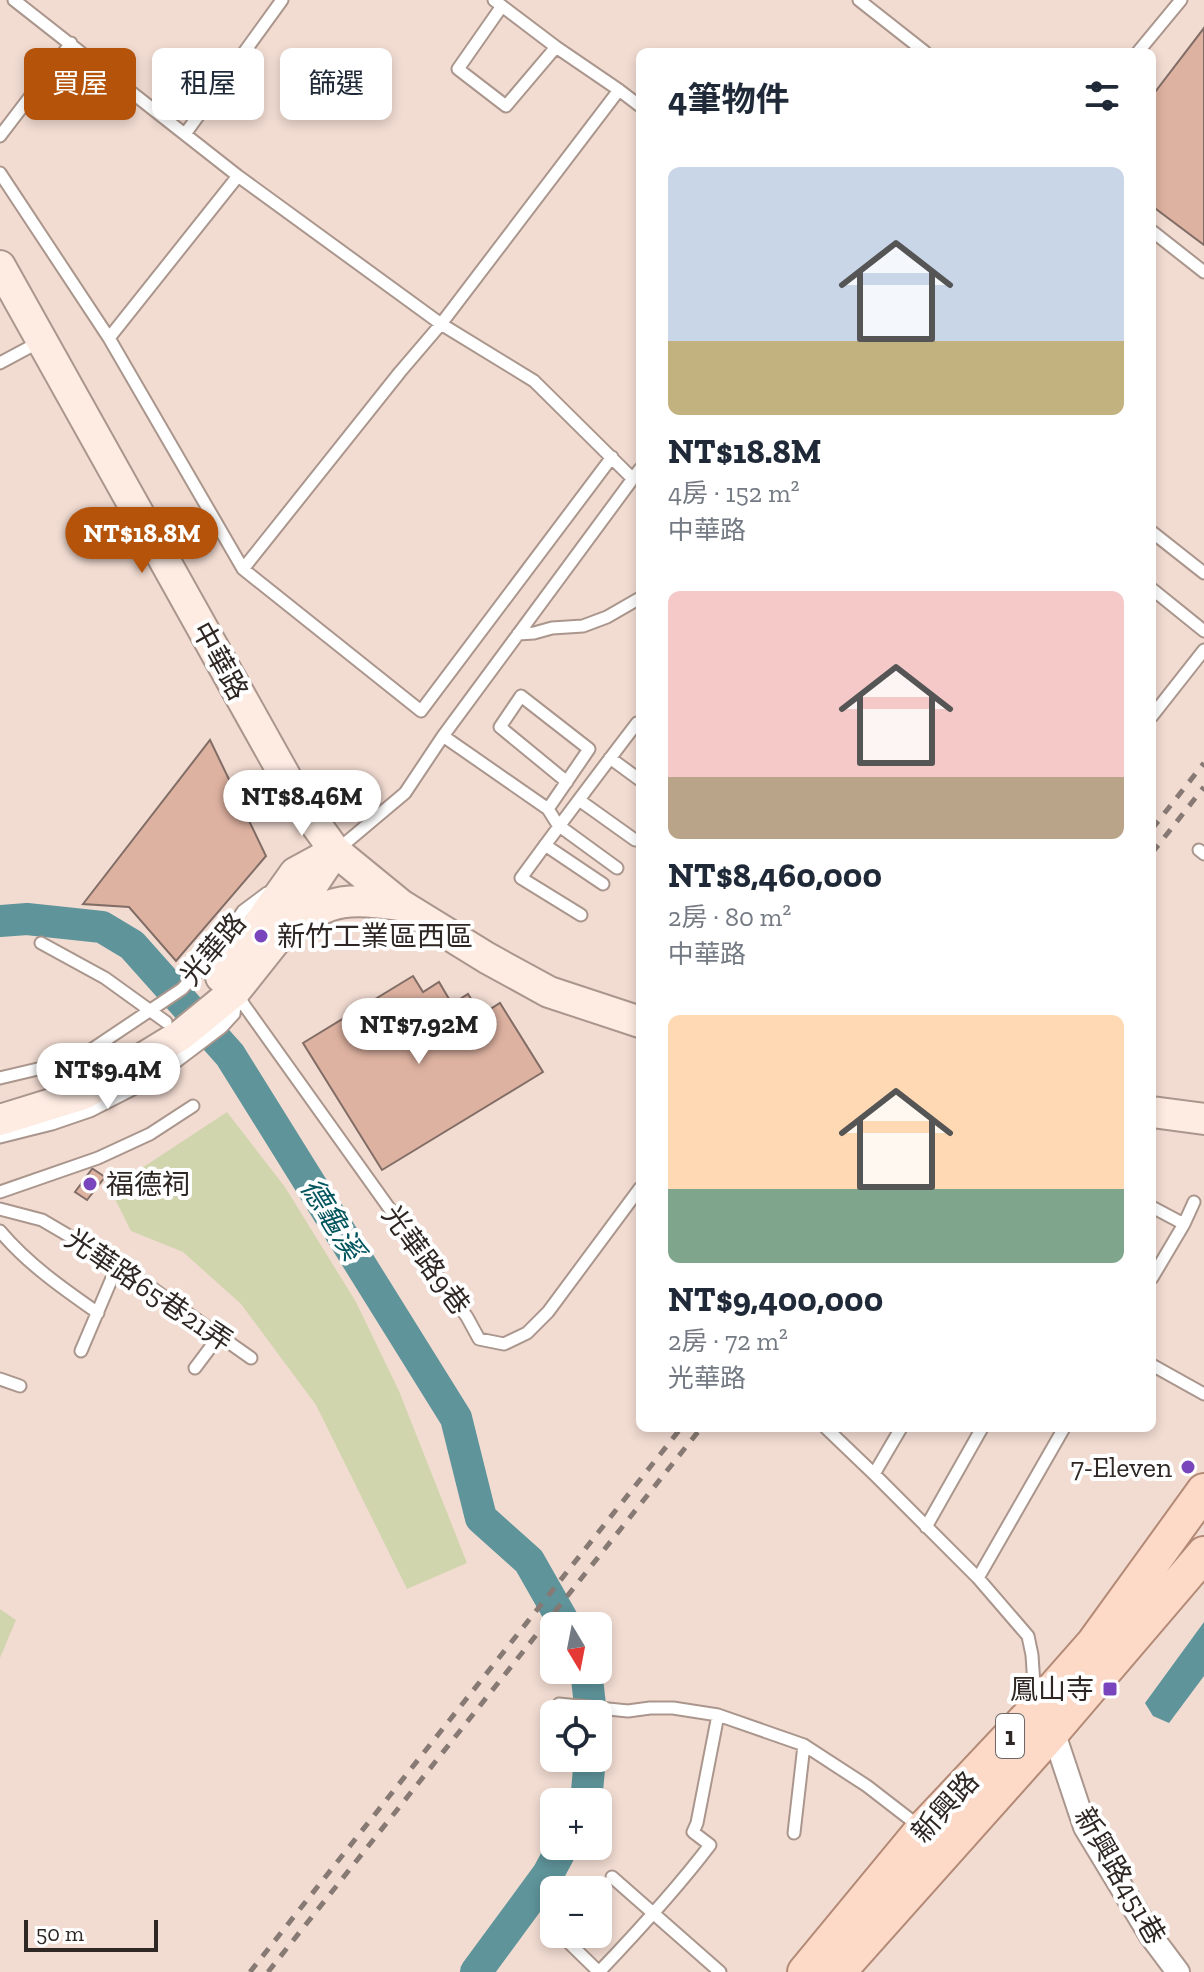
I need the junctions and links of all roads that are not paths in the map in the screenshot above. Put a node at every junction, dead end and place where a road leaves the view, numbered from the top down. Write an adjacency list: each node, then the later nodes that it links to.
1 (14, 0): 6 (lane)
2 (282, 0): 12 (lane)
3 (859, 0): 8 (lane)
4 (1181, 0): 9 (lane)
5 (498, 3): 7 (lane); 7 (lane)
6 (71, 43): 12 (lane); 13 (lane)
7 (556, 47): 10 (lane)
8 (920, 48)
9 (1141, 48)
10 (619, 90): 11 (lane); 19 (lane)
11 (636, 103)
12 (185, 134): 15 (lane)
13 (0, 136)
14 (0, 173): 20 (lane)
15 (238, 176): 19 (lane); 20 (lane)
16 (1156, 234): 18 (lane)
17 (0, 266): 21 (street, 中華路)
18 (1204, 272)
19 (441, 324): 23 (lane); 26 (lane)
20 (109, 338): 26 (lane)
21 (42, 340): 22 (lane); 44 (street, 中華路)
22 (0, 363)
23 (612, 457): 24 (lane); 26 (lane)
24 (636, 474): 31 (lane)
25 (1156, 535): 27 (lane)
26 (243, 569)
27 (1204, 573)
28 (1156, 592): 30 (lane)
29 (636, 600): 31 (lane)
30 (1204, 631)
31 (518, 634): 35 (lane)
32 (1204, 650): 33 (lane)
33 (1156, 711)
34 (636, 724): 36 (lane)
35 (443, 736): 40 (lane); 44 (lane)
36 (610, 758): 37 (lane); 39 (lane)
37 (636, 777)
38 (567, 782): 38 (lane); 40 (lane)
39 (579, 800): 41 (lane); 42 (lane)
40 (548, 809): 41 (lane)
41 (558, 825): 43 (lane); 45 (lane)
42 (635, 840)
43 (545, 845): 46 (lane); 48 (lane)
44 (335, 851): 47 (street, 中華路); 49 (street, 光華路); 52 (street, 光華路)
45 (617, 868)
46 (603, 884)
47 (401, 905): 49 (street); 53 (street, 中華路)
48 (581, 915)
49 (275, 941): 51 (street, 光華路)
50 (41, 943): 52 (lane)
51 (236, 990): 52 (street, 光華路); 62 (lane, 光華路9巷)
52 (182, 1017): 54 (lane, 光華路); 55 (street, 光華路); 59 (street, 光華路); 60 (lane, 光華路)
53 (636, 1021)
54 (0, 1078)
55 (0, 1098)
56 (193, 1106): 61 (lane)
57 (1156, 1113): 58 (street)
58 (1204, 1119)
59 (0, 1120)
60 (0, 1137)
61 (0, 1192)
62 (636, 1193)
63 (1194, 1202): 66 (lane)
64 (0, 1209): 68 (lane, 光華路65巷21弄)
65 (1156, 1209): 66 (lane)
66 (1184, 1224): 69 (lane)
67 (0, 1231): 70 (lane)
68 (118, 1264): 70 (lane); 71 (lane, 光華路65巷21弄)
69 (1156, 1271)
70 (98, 1313): 72 (lane)
71 (219, 1336): 73 (lane, 光華路65巷21弄); 75 (lane)
72 (81, 1351)
73 (251, 1358)
74 (1156, 1367): 78 (lane)
75 (195, 1368)
76 (0, 1379): 77 (lane)
77 (20, 1386)
78 (1204, 1394)
79 (830, 1432): 83 (lane)
80 (899, 1432): 83 (lane)
81 (980, 1432): 85 (lane)
82 (1062, 1432): 87 (lane)
83 (874, 1474): 85 (lane)
84 (1204, 1491): 90 (main road, 新興路 / 1)
85 (926, 1527): 87 (lane)
86 (1204, 1554): 90 (main road, 新興路 / 1)
87 (978, 1578): 90 (lane)
88 (612, 1711): 89 (lane)
89 (718, 1715): 91 (lane); 95 (lane)
90 (1044, 1720): 92 (main road, 新興路 / 1); 100 (main road, 新興路 / 1); 101 (street, 新興路451巷)
91 (804, 1745): 92 (lane); 93 (lane)
92 (923, 1829): 99 (main road, 新興路 / 1)
93 (794, 1833)
94 (612, 1877): 95 (lane)
95 (655, 1914): 97 (lane); 98 (lane)
96 (574, 1948): 98 (lane)
97 (712, 1966)
98 (599, 1972)
99 (805, 1972)
100 (838, 1972)
101 (1178, 1972)

